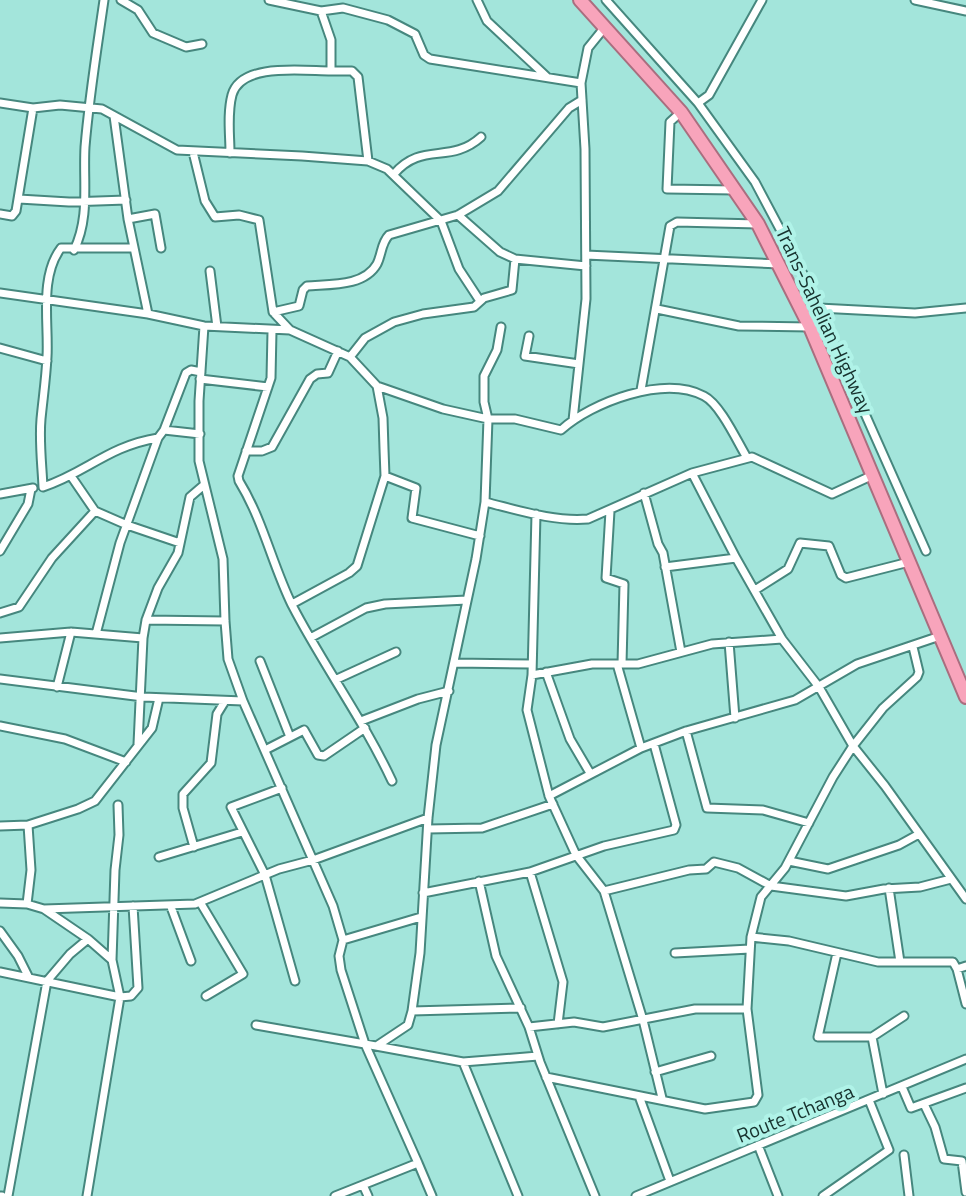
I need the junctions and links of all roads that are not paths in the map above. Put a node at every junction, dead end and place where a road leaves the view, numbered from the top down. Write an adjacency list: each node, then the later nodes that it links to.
1 (104, 0): 19 (street)
2 (121, 0): 12 (street)
3 (269, 0): 9 (street)
4 (477, 0): 14 (street)
5 (580, 0): 11 (highway, Trans-Sahelian Highway)
6 (606, 0): 18 (street)
7 (762, 0): 18 (street)
8 (915, 0): 10 (street)
9 (321, 11): 13 (street); 14 (street)
10 (966, 11)
11 (605, 27): 15 (street); 21 (highway, Trans-Sahelian Highway)
12 (202, 44)
13 (331, 71): 25 (street); 26 (street)
14 (547, 77): 15 (street)
15 (581, 83): 16 (street)
16 (582, 100): 33 (street); 40 (street)
17 (0, 103): 20 (street)
18 (698, 103): 49 (street)
19 (90, 107): 20 (street); 22 (street); 31 (street)
20 (33, 108): 29 (street)
21 (681, 112): 28 (highway, Trans-Sahelian Highway); 28 (street)
22 (114, 116): 24 (street); 30 (street)
23 (481, 137): 27 (street)
24 (193, 152): 25 (street); 52 (street)
25 (230, 153): 26 (street)
26 (368, 161): 27 (street)
27 (394, 174): 35 (street)
28 (735, 190): 36 (highway, Trans-Sahelian Highway)
29 (19, 199): 31 (street); 32 (street)
30 (126, 200): 31 (street); 34 (street)
31 (83, 201): 39 (street)
32 (0, 214)
33 (458, 215): 35 (street); 41 (street)
34 (128, 219): 37 (street); 38 (street)
35 (441, 221): 48 (street); 52 (street)
36 (758, 224): 42 (street); 43 (highway, Trans-Sahelian Highway)
37 (133, 248): 39 (street); 53 (street)
38 (161, 248)
39 (74, 250): 47 (street)
40 (586, 255): 42 (street); 44 (street)
41 (515, 259): 44 (street); 48 (street)
42 (663, 259): 43 (street); 51 (street)
43 (780, 264): 57 (highway, Trans-Sahelian Highway)
44 (586, 266): 65 (street)
45 (210, 271): 55 (street)
46 (0, 293): 47 (street)
47 (47, 301): 53 (street); 64 (street)
48 (480, 301): 63 (street)
49 (819, 308): 50 (street); 94 (street)
50 (966, 308)
51 (657, 309): 57 (street); 69 (street)
52 (273, 312): 58 (street)
53 (148, 314): 54 (street)
54 (204, 326): 55 (street); 66 (street)
55 (217, 327): 59 (street)
56 (501, 327): 70 (street)
57 (810, 327): 78 (highway, Trans-Sahelian Highway)
58 (290, 330): 59 (street); 62 (street)
59 (272, 331): 68 (street)
60 (529, 336): 65 (street)
61 (0, 348): 64 (street)
62 (338, 351): 63 (street); 75 (street)
63 (350, 357): 67 (street)
64 (47, 361): 82 (street)
65 (579, 364): 71 (street)
66 (201, 375): 68 (street); 72 (street); 73 (street)
67 (377, 386): 70 (street); 80 (street)
68 (268, 387): 75 (street)
69 (641, 390): 71 (street); 76 (street)
70 (488, 419): 71 (street); 86 (street)
71 (573, 420)
72 (164, 430): 73 (street); 74 (street)
73 (200, 434): 81 (street)
74 (158, 438): 79 (street); 90 (street)
75 (246, 451): 100 (street)
76 (746, 456): 77 (street); 78 (street)
77 (692, 473): 84 (street); 95 (street)
78 (873, 475): 96 (highway, Trans-Sahelian Highway)
79 (71, 476): 82 (street); 87 (street)
80 (385, 476): 91 (street); 100 (street)
81 (204, 485): 92 (street); 103 (street)
82 (43, 487): 83 (street)
83 (31, 489): 85 (street); 93 (street)
84 (644, 493): 88 (street); 97 (street)
85 (0, 494)
86 (485, 502): 89 (street); 91 (street)
87 (95, 511): 90 (street); 101 (street)
88 (610, 511): 89 (street); 118 (street)
89 (536, 514): 117 (street)
90 (127, 525): 92 (street); 105 (street)
91 (480, 536): 99 (street)
92 (180, 543): 102 (street)
93 (0, 551)
94 (926, 551)
95 (736, 558): 97 (street); 98 (street)
96 (909, 562): 98 (street); 106 (highway, Trans-Sahelian Highway)
97 (665, 567): 114 (street)
98 (755, 590): 110 (street)
99 (467, 600): 107 (street); 116 (street)
100 (292, 604): 107 (street)
101 (0, 613)
102 (146, 620): 103 (street); 109 (street)
103 (225, 621): 130 (street)
104 (71, 632): 105 (street); 108 (street); 123 (street)
105 (96, 634): 109 (street)
106 (940, 636): 112 (street); 127 (highway, Trans-Sahelian Highway)
107 (312, 637): 122 (street)
108 (0, 638)
109 (143, 638): 126 (street)
110 (782, 639): 111 (street); 124 (street)
111 (729, 642): 114 (street); 131 (street)
112 (913, 647): 124 (street); 138 (street)
113 (396, 652): 122 (street)
114 (681, 652): 118 (street)
115 (260, 661): 135 (street)
116 (454, 663): 117 (street); 125 (street)
117 (531, 664): 120 (street)
118 (620, 664): 119 (street); 139 (street)
119 (546, 672): 120 (street); 142 (street)
120 (532, 675): 145 (street)
121 (0, 679): 123 (street)
122 (337, 679): 132 (street)
123 (57, 687): 126 (street)
124 (819, 687): 131 (street); 138 (street)
125 (449, 691): 132 (street); 147 (street)
126 (140, 697): 128 (street); 136 (street)
127 (966, 697)
128 (159, 698): 129 (street); 136 (street)
129 (225, 701): 130 (street); 154 (street)
130 (243, 701): 140 (street)
131 (735, 718): 134 (street)
132 (363, 724): 135 (street); 143 (street)
133 (0, 726): 141 (street)
134 (686, 731): 137 (street); 148 (street)
135 (290, 737): 140 (street)
136 (138, 744): 141 (street)
137 (654, 744): 139 (street); 155 (street)
138 (853, 746): 148 (street); 153 (street)
139 (641, 748): 142 (street)
140 (265, 750): 144 (street)
141 (126, 762): 149 (street)
142 (590, 773): 145 (street)
143 (392, 781)
144 (282, 788): 152 (street); 157 (street)
145 (551, 800): 151 (street); 155 (street)
146 (118, 805): 171 (street)
147 (428, 818): 151 (street); 157 (street)
148 (809, 823): 158 (street)
149 (28, 825): 150 (street); 170 (street)
150 (0, 826)
151 (428, 829): 166 (street)
152 (242, 832): 154 (street); 160 (street)
153 (919, 834): 158 (street); 161 (street)
154 (194, 847): 156 (street)
155 (576, 855): 159 (street); 165 (street)
156 (159, 857)
157 (313, 860): 160 (street); 179 (street)
158 (789, 861): 163 (street)
159 (530, 872): 162 (street); 199 (street)
160 (265, 875): 168 (street); 190 (street)
161 (951, 879): 164 (street); 167 (street)
162 (479, 881): 166 (street); 194 (street)
163 (771, 886): 164 (street); 165 (street); 177 (street)
164 (889, 888): 185 (street)
165 (604, 891): 198 (street)
166 (423, 893): 175 (street)
167 (966, 899)
168 (200, 902): 173 (street); 191 (street)
169 (0, 903): 170 (street)
170 (27, 904): 174 (street)
171 (113, 905): 172 (street); 174 (street); 183 (street)
172 (133, 906): 173 (street); 192 (street)
173 (171, 907): 184 (street)
174 (44, 909): 178 (street)
175 (421, 917): 179 (street); 196 (street)
176 (0, 931): 188 (street)
177 (751, 937): 180 (street); 182 (street)
178 (88, 939): 183 (street); 189 (street)
179 (343, 940): 203 (street)
180 (750, 949): 181 (street); 195 (street)
181 (675, 953)
182 (837, 953): 185 (street); 202 (street)
183 (112, 960): 192 (street)
184 (191, 961)
185 (900, 962): 186 (street)
186 (962, 967): 193 (street)
187 (0, 972): 188 (street)
188 (28, 976): 189 (street)
189 (47, 981): 192 (street); 225 (street)
190 (295, 981)
191 (206, 996)
192 (120, 997): 226 (street)
193 (966, 1004)
194 (521, 1008): 196 (street); 201 (street)
195 (747, 1009): 198 (street); 215 (street)
196 (412, 1011): 204 (street)
197 (904, 1016): 202 (street)
198 (643, 1020): 199 (street); 209 (street)
199 (558, 1024): 201 (street)
200 (256, 1025): 203 (street)
201 (529, 1027): 205 (street)
202 (872, 1037): 213 (street)
203 (365, 1044): 204 (street); 220 (street)
204 (378, 1045): 208 (street)
205 (538, 1056): 208 (street); 210 (street)
206 (711, 1056): 209 (street)
207 (966, 1059): 211 (street, Route Tchanga)
208 (463, 1062): 230 (street)
209 (655, 1072): 215 (street)
210 (546, 1077): 214 (street); 231 (street)
211 (902, 1087): 213 (street, Route Tchanga); 217 (street)
212 (966, 1088): 217 (street)
213 (883, 1094): 216 (street, Route Tchanga)
214 (639, 1096): 215 (street); 221 (street)
215 (662, 1098)
216 (869, 1100): 218 (street, Route Tchanga); 223 (street)
217 (924, 1104): 224 (street)
218 (758, 1145): 221 (street, Route Tchanga); 233 (street)
219 (904, 1155): 235 (street)
220 (418, 1163): 222 (street); 229 (street)
221 (670, 1181): 232 (street, Route Tchanga)
222 (363, 1185): 227 (street); 228 (street)
223 (840, 1192): 234 (street)
224 (966, 1192)
225 (3, 1196)
226 (87, 1196)
227 (335, 1196)
228 (368, 1196)
229 (432, 1196)
230 (518, 1196)
231 (595, 1196)
232 (636, 1196)
233 (778, 1196)
234 (823, 1196)
235 (909, 1196)

